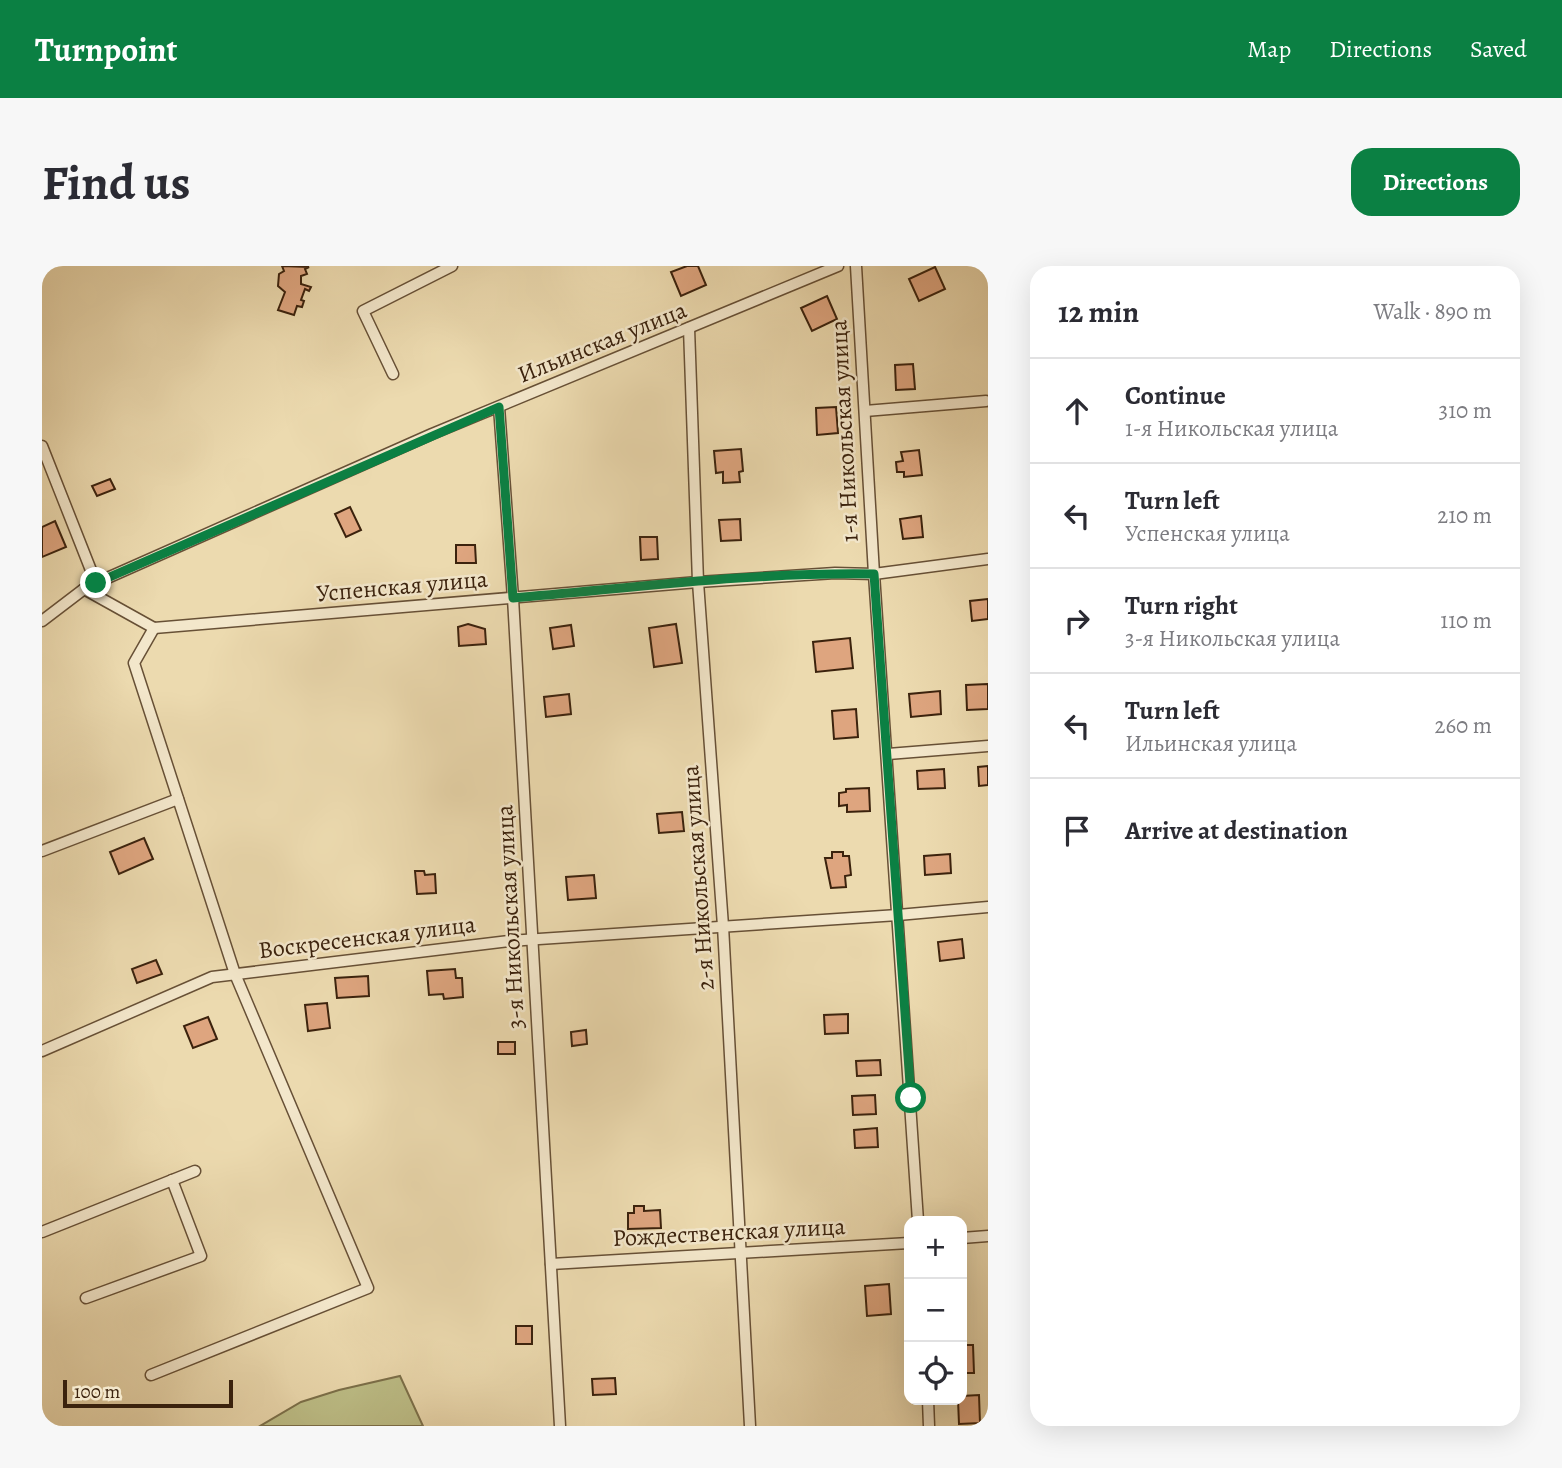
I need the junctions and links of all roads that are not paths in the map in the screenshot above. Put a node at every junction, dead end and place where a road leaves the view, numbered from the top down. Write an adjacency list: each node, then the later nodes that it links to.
1 (452, 266): 5 (street)
2 (838, 266): 4 (street, Ильинская улица)
3 (856, 266): 8 (street, 1-я Никольская улица)
4 (689, 328): 7 (street, Ильинская улица); 12 (street, 2-я Никольская улица)
5 (393, 374)
6 (986, 401): 8 (street)
7 (499, 407): 13 (street, Ильинская улица); 15 (street, 3-я Никольская улица)
8 (865, 411): 11 (street, 1-я Никольская улица)
9 (42, 446): 13 (street)
10 (988, 559): 11 (street, Успенская улица)
11 (874, 574): 12 (street, Успенская улица); 19 (street, 1-я Никольская улица)
12 (698, 582): 15 (street, Успенская улица); 24 (street, 2-я Никольская улица)
13 (96, 583): 14 (street, Ильинская улица)
14 (83, 589): 16 (street, Ильинская улица); 17 (street)
15 (513, 598): 17 (street, Успенская улица); 25 (street, 3-я Никольская улица)
16 (42, 621)
17 (154, 628): 20 (street)
18 (988, 746): 19 (street)
19 (888, 754): 23 (street, 1-я Никольская улица)
20 (178, 799): 21 (street); 26 (street)
21 (42, 851)
22 (988, 907): 23 (street, Воскресенская улица)
23 (898, 915): 24 (street, Воскресенская улица); 30 (street, 1-я Никольская улица)
24 (723, 926): 25 (street, Воскресенская улица); 35 (street, 2-я Никольская улица)
25 (531, 940): 26 (street, Воскресенская улица); 36 (street, 3-я Никольская улица)
26 (234, 974): 27 (street, Воскресенская улица); 38 (street)
27 (42, 1051)
28 (195, 1171): 29 (street)
29 (172, 1180): 31 (street); 37 (street)
30 (918, 1216)
31 (42, 1232)
32 (988, 1236): 33 (street)
33 (967, 1238)
34 (904, 1243): 35 (street, Рождественская улица)
35 (739, 1251): 36 (street, Рождественская улица); 41 (street, 2-я Никольская улица)
36 (551, 1264): 40 (street, 3-я Никольская улица)
37 (86, 1298)
38 (151, 1375)
39 (928, 1405): 42 (street)
40 (560, 1426)
41 (750, 1426)
42 (929, 1426)

